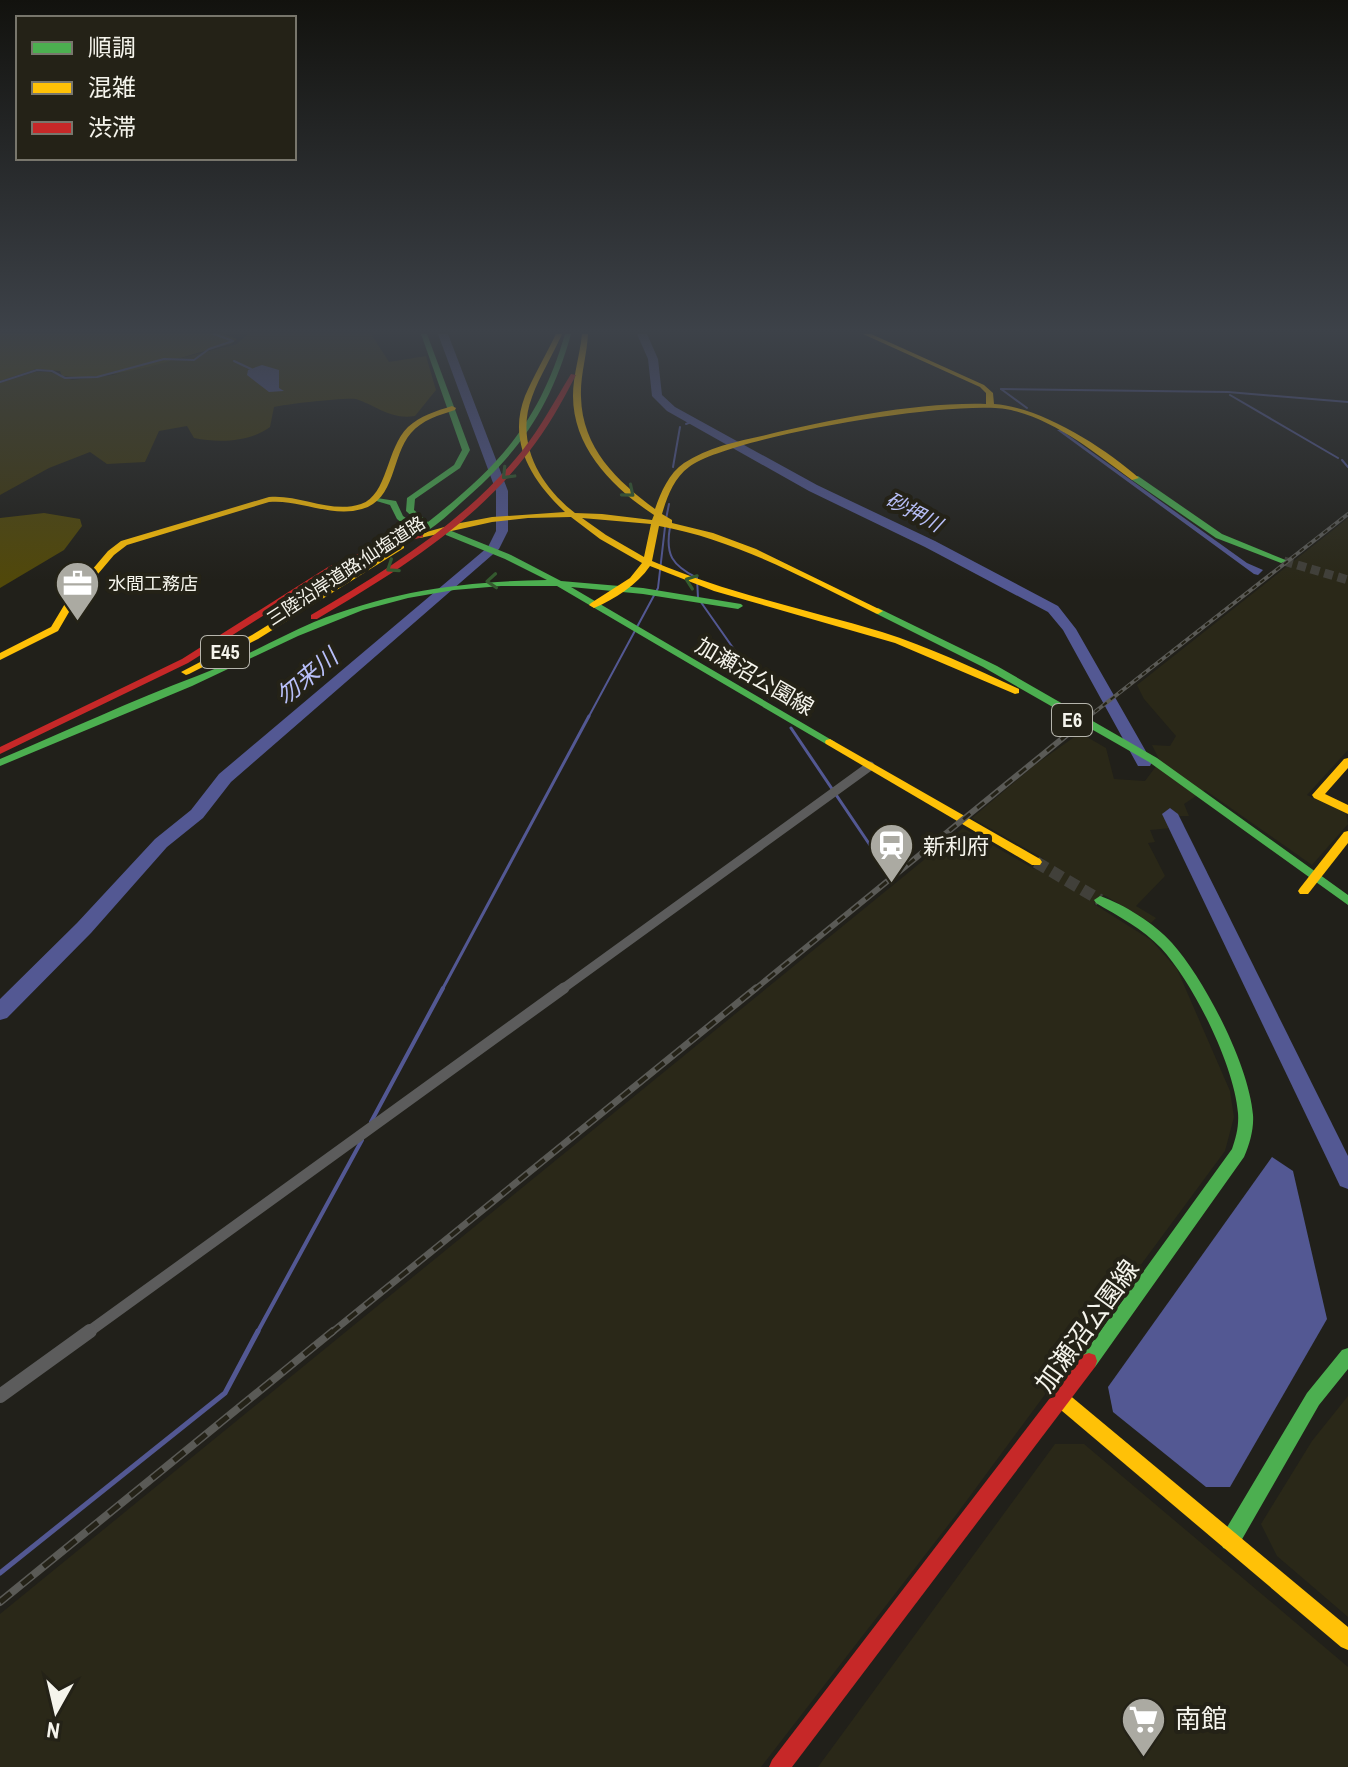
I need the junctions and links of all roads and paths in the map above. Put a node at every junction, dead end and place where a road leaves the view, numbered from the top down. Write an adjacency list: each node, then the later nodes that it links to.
1 (425, 416): 9 (main road)
2 (455, 416): 10 (main road)
3 (525, 416): 14 (main road, one-way to 3)
4 (534, 416): 10 (main road, 三陸沿岸道路;仙塩道路)
5 (553, 416): 11 (main road, 三陸沿岸道路;仙塩道路, one-way to 11)
6 (580, 416): 16 (main road, one-way to 16)
7 (879, 416): 13 (main road)
8 (1039, 416): 12 (main road)
9 (377, 500): 10 (main road); 15 (main road)
10 (427, 522): 18 (main road, 三陸沿岸道路;仙塩道路 / E45)
11 (452, 527): 13 (main road, 加瀬沼公園線); 17 (main road, 三陸沿岸道路;仙塩道路 / E45, one-way to 17)
12 (1284, 561)
13 (594, 605): 21 (main road, 加瀬沼公園線)
14 (926, 652): 17 (main road, one-way to 17); 22 (main road, E6)
15 (0, 657)
16 (994, 668): 18 (main road); 22 (main road, E6)
17 (188, 684): 20 (main road, 三陸沿岸道路;仙塩道路 / E45)
18 (0, 752)
19 (1348, 761): 23 (main road)
20 (0, 763)
21 (870, 766): 25 (main road, 加瀬沼公園線); 30 (street)
22 (1212, 801): 28 (main road, E6)
23 (1348, 810)
24 (1348, 835): 26 (main road)
25 (1036, 862)
26 (1304, 891)
27 (1100, 900): 31 (main road, 加瀬沼公園線)
28 (1348, 901)
29 (1348, 1356): 32 (main road)
30 (0, 1396)
31 (1061, 1399): 32 (main road); 34 (main road, 加瀬沼公園線)
32 (1230, 1541): 33 (main road)
33 (1348, 1640)
34 (779, 1767)

